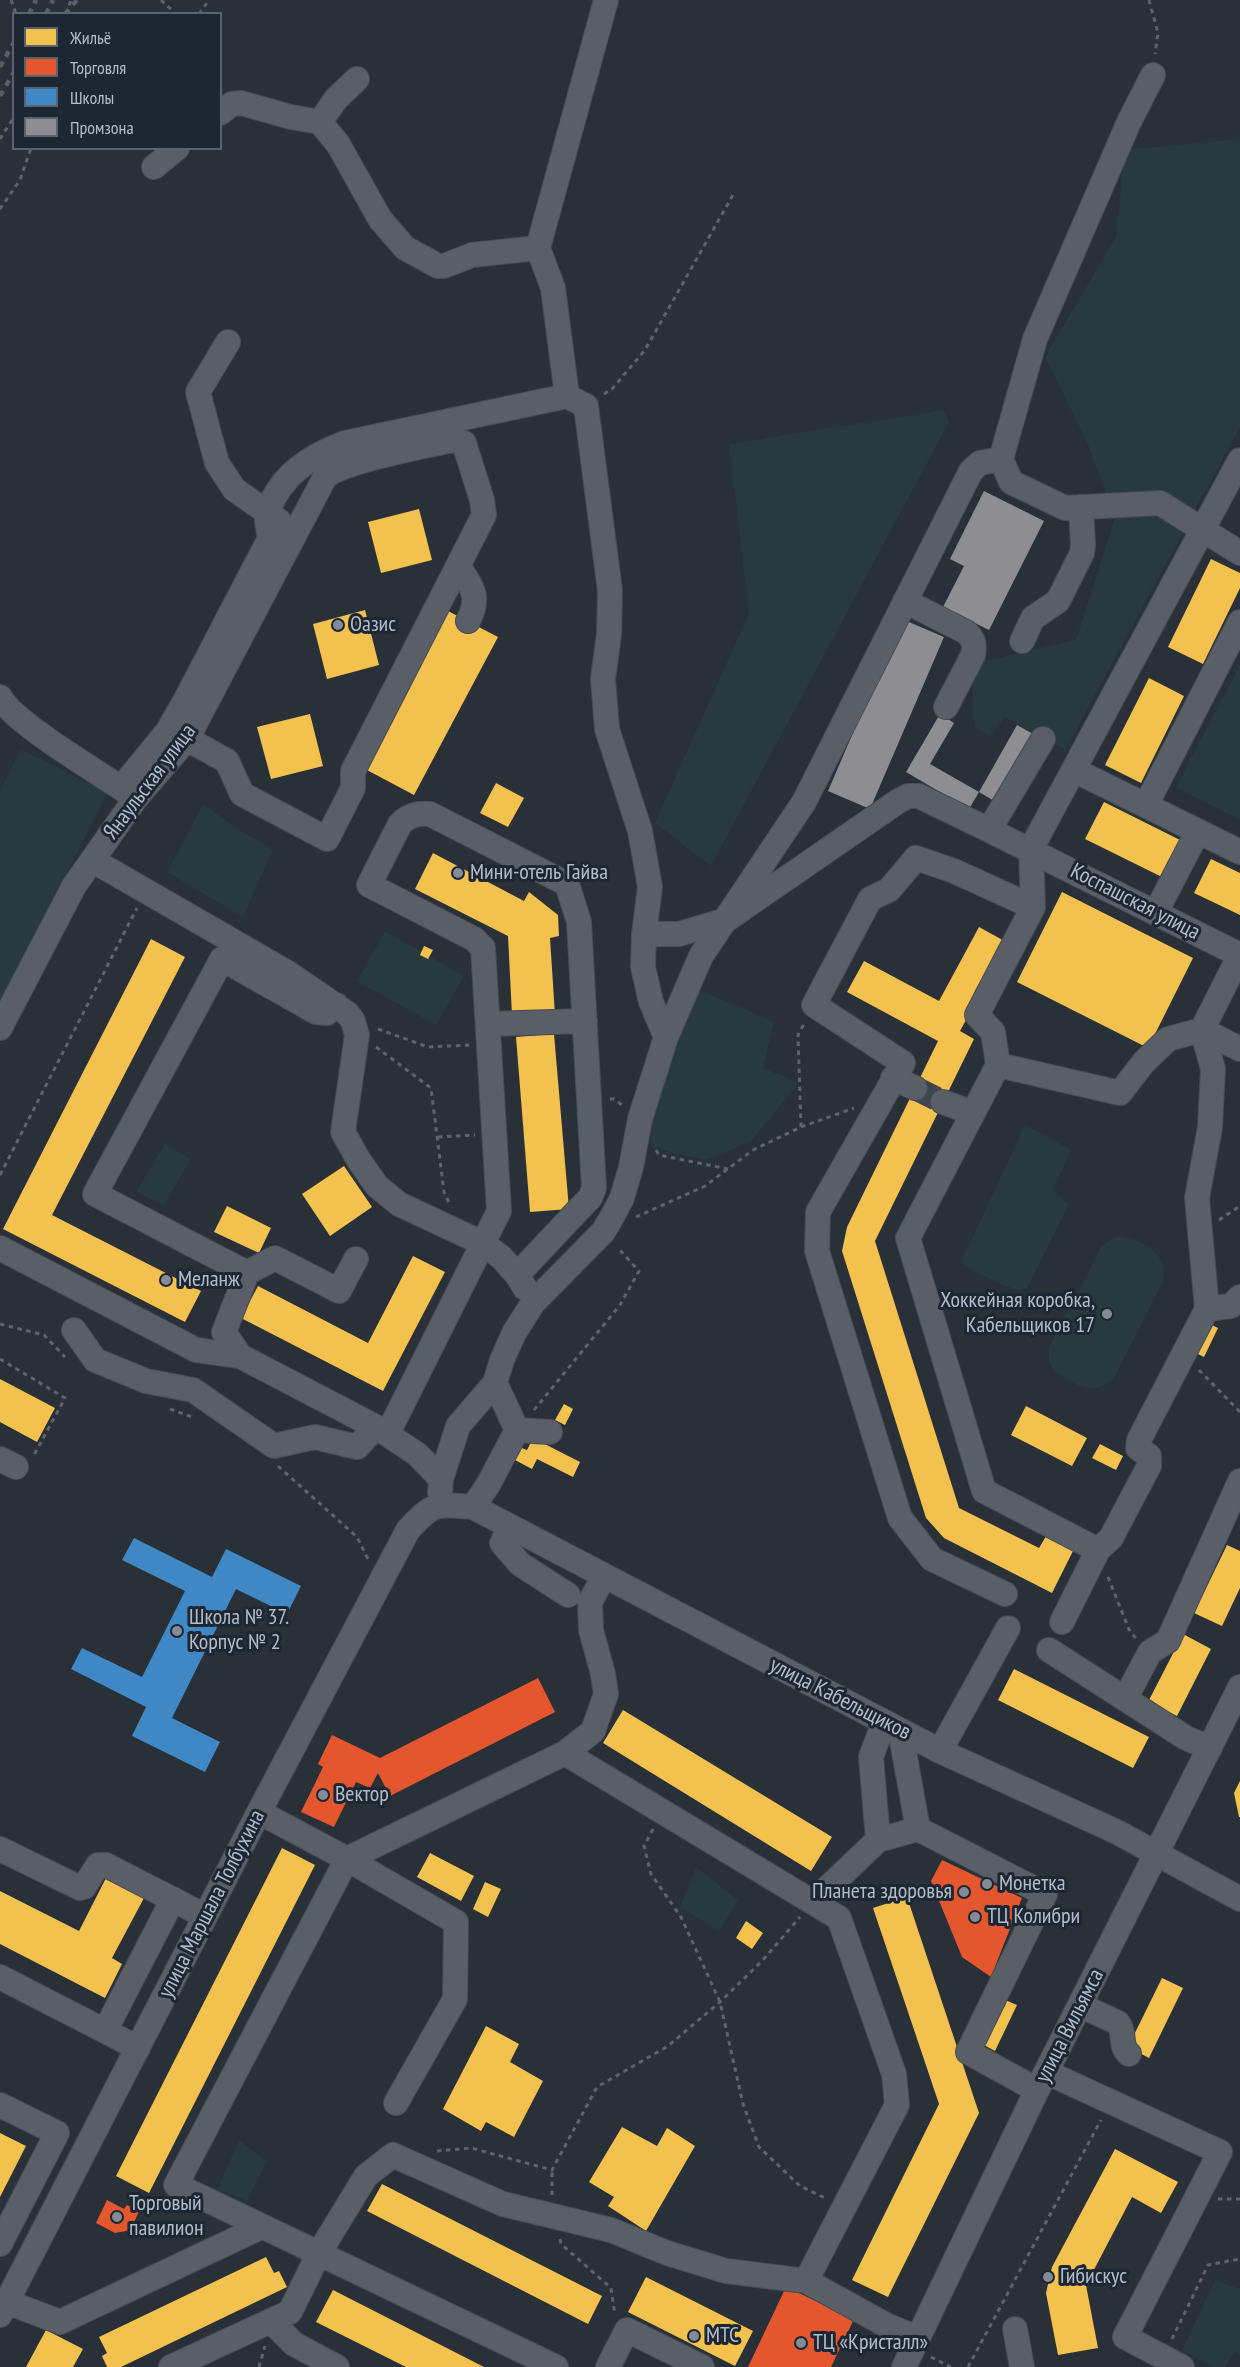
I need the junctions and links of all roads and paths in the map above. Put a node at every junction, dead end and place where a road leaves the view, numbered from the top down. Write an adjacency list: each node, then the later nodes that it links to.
1 (161, 0): 4 (path)
2 (606, 0): 16 (street)
3 (1149, 0): 5 (path)
4 (175, 12)
5 (1153, 75): 19 (street)
6 (357, 79): 9 (street)
7 (222, 112): 9 (street)
8 (12, 120): 10 (path)
9 (320, 122): 16 (street)
10 (0, 139)
11 (30, 150): 15 (path)
12 (175, 150): 13 (street)
13 (154, 167)
14 (734, 194): 18 (path)
15 (0, 210)
16 (538, 248): 18 (street)
17 (228, 342): 23 (street)
18 (576, 401): 20 (street); 48 (street)
19 (1001, 459): 22 (street); 28 (street)
20 (342, 460): 23 (street); 25 (street, Янаульская улица); 27 (street)
21 (1240, 460): 24 (street)
22 (1082, 507): 24 (street); 31 (street)
23 (267, 512): 25 (street); 37 (street)
24 (1202, 530): 26 (street); 36 (street)
25 (295, 533): 34 (street, Янаульская улица)
26 (1240, 553)
27 (458, 566): 29 (street); 34 (street)
28 (905, 601): 33 (street); 47 (street)
29 (468, 621)
30 (1240, 622): 38 (street)
31 (1022, 641)
32 (0, 697): 37 (street)
33 (946, 707)
34 (187, 739): 37 (street, Янаульская улица)
35 (1043, 739): 39 (street)
36 (1074, 770): 38 (street); 41 (street)
37 (128, 793): 43 (street, Янаульская улица)
38 (1146, 805): 40 (street)
39 (989, 830): 41 (street, Коспашская улица); 47 (street, Коспашская улица)
40 (1198, 831): 42 (street); 46 (street)
41 (1031, 849): 45 (street); 46 (street, Коспашская улица)
42 (1240, 852)
43 (92, 860): 44 (street); 53 (street, Янаульская улица)
44 (146, 891): 51 (street); 67 (path)
45 (1033, 907): 50 (street); 59 (street)
46 (1156, 912): 49 (street, Коспашская улица)
47 (726, 920): 48 (street); 56 (street)
48 (644, 934): 56 (street)
49 (1240, 955): 54 (street)
50 (814, 1005): 60 (street); 64 (path)
51 (345, 1013): 55 (path); 70 (street); 73 (street)
52 (585, 1021): 55 (street); 55 (street); 74 (street)
53 (0, 1028)
54 (1202, 1029): 58 (street); 59 (street); 77 (street)
55 (489, 1034): 65 (street)
56 (666, 1037): 69 (street)
57 (374, 1044): 66 (path)
58 (1240, 1049)
59 (998, 1065): 63 (street)
60 (887, 1088): 61 (street); 64 (path); 102 (street)
61 (915, 1088)
62 (943, 1102): 63 (street)
63 (973, 1113): 98 (street)
64 (801, 1127): 68 (path)
65 (495, 1135): 66 (path); 70 (street)
66 (438, 1137): 70 (path)
67 (0, 1175)
68 (634, 1218)
69 (603, 1232): 76 (street); 89 (path)
70 (474, 1240): 74 (street); 88 (street)
71 (0, 1248): 81 (street)
72 (356, 1258): 73 (street)
73 (247, 1273): 81 (street)
74 (517, 1275): 76 (street)
75 (1240, 1297): 77 (street)
76 (533, 1303): 84 (street)
77 (1207, 1309): 80 (street)
78 (0, 1324): 83 (path)
79 (74, 1330): 88 (street)
80 (1184, 1354): 86 (path); 98 (street)
81 (240, 1356): 88 (street)
82 (0, 1359): 92 (path)
83 (69, 1361)
84 (495, 1383): 89 (street); 93 (street)
85 (161, 1405): 87 (path)
86 (1240, 1412)
87 (202, 1421)
88 (382, 1430): 93 (street)
89 (517, 1430): 90 (street); 96 (street)
90 (550, 1432)
91 (274, 1462): 100 (path)
92 (8, 1463)
93 (441, 1479): 95 (street)
94 (1240, 1481): 108 (street)
95 (439, 1504): 96 (street, улица Кабельщиков); 116 (street, улица Маршала Толбухина)
96 (473, 1508): 97 (street, улица Кабельщиков)
97 (510, 1527): 99 (street, улица Кабельщиков); 103 (street)
98 (1098, 1550): 105 (street); 108 (path)
99 (570, 1558): 101 (street, улица Кабельщиков); 103 (street)
100 (371, 1564)
101 (604, 1576): 104 (street); 111 (street, улица Кабельщиков)
102 (1005, 1594)
103 (568, 1595): 104 (street)
104 (591, 1622): 114 (street)
105 (1062, 1622)
106 (1008, 1628): 113 (street)
107 (1048, 1650): 110 (street)
108 (1150, 1652): 110 (street)
109 (1240, 1687): 112 (street, улица Вильямса)
110 (1125, 1699): 112 (street)
111 (892, 1726): 113 (street, улица Кабельщиков); 117 (street); 118 (street)
112 (1210, 1748): 120 (street, улица Вильямса)
113 (940, 1750): 120 (street, улица Кабельщиков)
114 (566, 1753): 115 (street); 121 (street)
115 (662, 1811): 124 (street); 127 (path)
116 (259, 1812): 121 (street); 125 (street, улица Маршала Толбухина)
117 (918, 1829): 118 (street); 132 (street)
118 (878, 1840): 124 (street)
119 (0, 1849): 122 (street)
120 (1156, 1854): 123 (street, улица Кабельщиков); 128 (street, улица Вильямса)
121 (347, 1859): 133 (street); 140 (street)
122 (173, 1899): 125 (street); 129 (street)
123 (1240, 1899)
124 (813, 1902): 127 (path); 138 (street)
125 (205, 1916): 130 (street, улица Маршала Толбухина)
126 (0, 1977): 129 (street)
127 (720, 2002): 137 (path); 138 (path)
128 (1080, 2005): 131 (street); 132 (street, улица Вильямса)
129 (105, 2031): 130 (street)
130 (138, 2048): 145 (street, улица Маршала Толбухина)
131 (1129, 2054)
132 (1041, 2081): 134 (street); 148 (street, улица Вильямса)
133 (396, 2103)
134 (1110, 2103): 150 (street); 157 (path)
135 (0, 2104): 141 (street)
136 (427, 2152): 137 (path)
137 (552, 2170): 139 (path)
138 (844, 2208): 144 (street)
139 (551, 2216): 142 (street); 144 (street); 149 (path)
140 (261, 2227): 142 (street); 145 (street)
141 (0, 2244)
142 (319, 2253): 146 (street); 153 (street)
143 (1240, 2259): 150 (path)
144 (806, 2281): 148 (street)
145 (4, 2308)
146 (271, 2321): 151 (street); 152 (street)
147 (1015, 2329): 158 (street)
148 (918, 2338): 156 (street, улица Вильямса)
149 (620, 2343): 154 (street); 155 (street)
150 (1173, 2362)
151 (171, 2367)
152 (338, 2367)
153 (556, 2367)
154 (608, 2367)
155 (702, 2367)
156 (904, 2367)
157 (968, 2367)
158 (1022, 2367)

